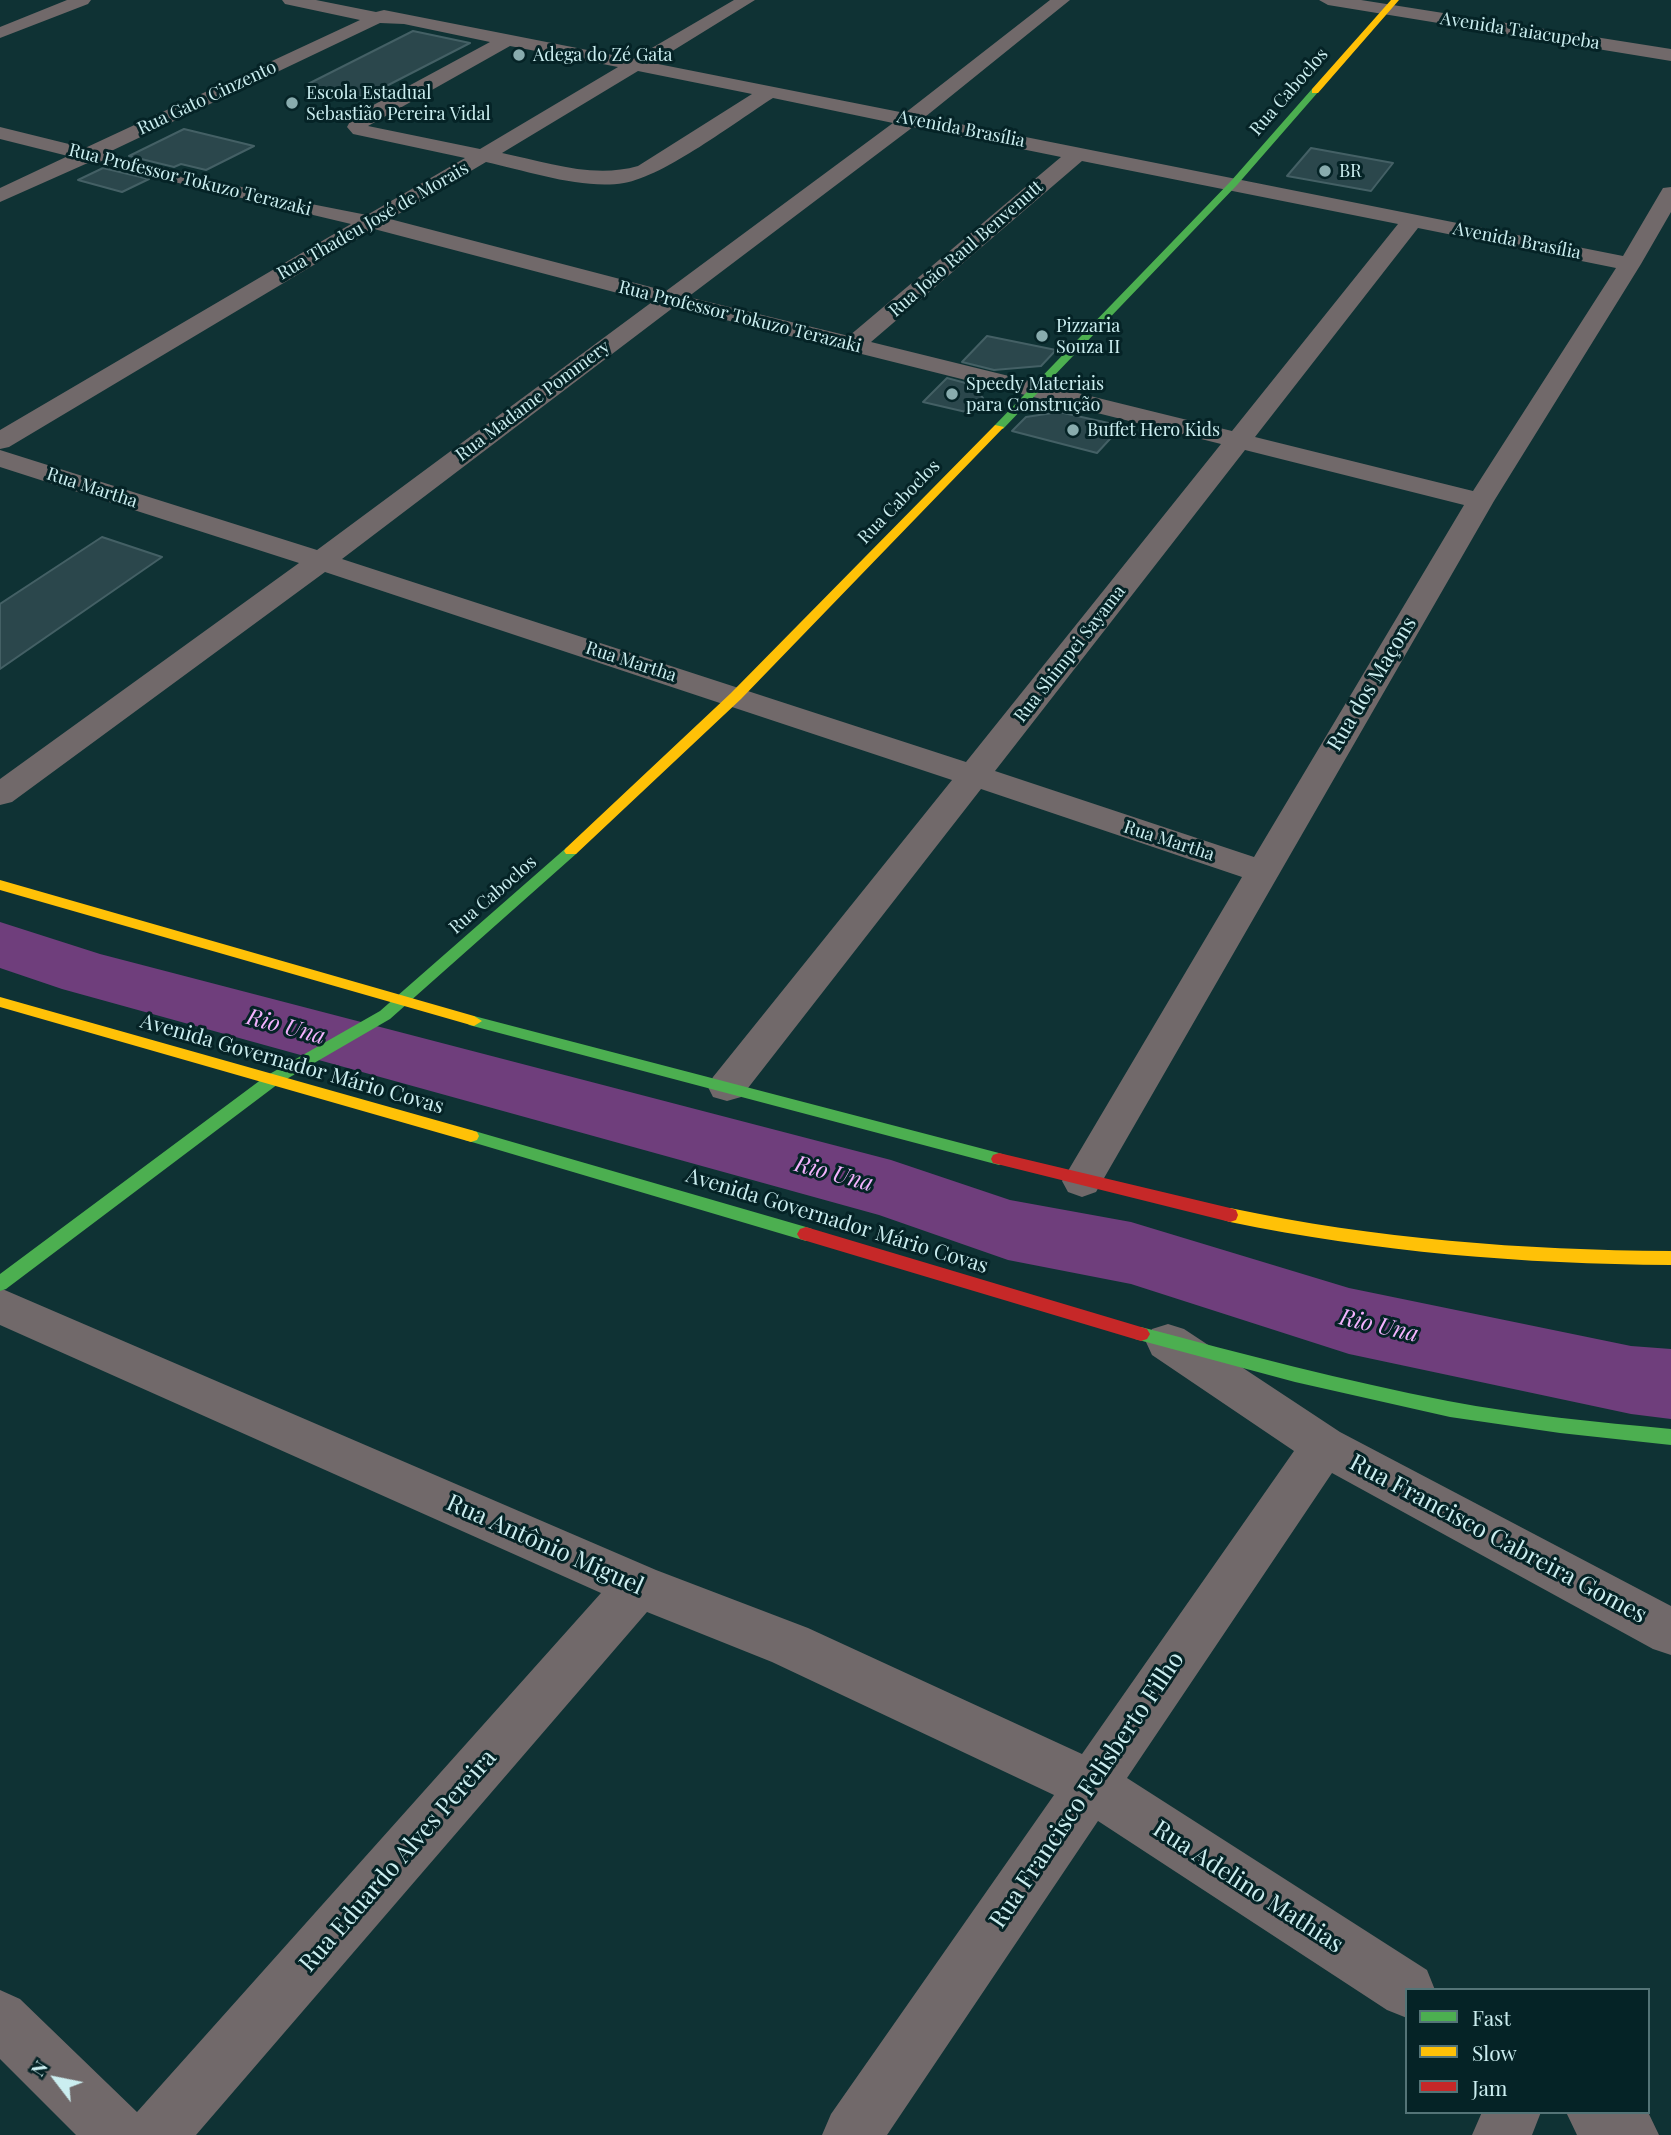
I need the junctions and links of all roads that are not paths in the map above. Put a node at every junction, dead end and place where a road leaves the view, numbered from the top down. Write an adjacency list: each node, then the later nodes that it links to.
1 (82, 0): 9 (street)
2 (291, 0): 8 (street, Avenida Brasília)
3 (415, 0): 8 (street, Rua Gato Cinzento)
4 (746, 0): 12 (street, Rua Thadeu José de Morais)
5 (1061, 0): 14 (street, Rua Madame Pommery)
6 (1328, 0): 7 (street, Avenida Taiacupeba)
7 (1391, 5): 11 (street, Avenida Taiacupeba); 19 (main road, Rua Caboclos)
8 (378, 18): 10 (street, Avenida Brasília); 17 (street, Rua Gato Cinzento)
9 (0, 33)
10 (507, 40): 12 (street, Avenida Brasília); 18 (street)
11 (1671, 55)
12 (638, 65): 13 (street, Avenida Brasília); 18 (street, Rua Thadeu José de Morais)
13 (771, 92): 14 (street, Avenida Brasília); 18 (street)
14 (909, 119): 16 (street, Avenida Brasília); 25 (street, Rua Madame Pommery)
15 (0, 133): 17 (street, Rua Professor Tokuzo Terazaki)
16 (1078, 153): 19 (street, Avenida Brasília); 26 (street, Rua João Raul Benvenutt)
17 (83, 155): 21 (street, Rua Gato Cinzento); 23 (street, Rua Professor Tokuzo Terazaki)
18 (485, 156): 23 (street, Rua Thadeu José de Morais)
19 (1234, 183): 22 (street, Avenida Brasília); 27 (main road, Rua Caboclos)
20 (1671, 193): 24 (street, Rua dos Maçons)
21 (0, 196)
22 (1413, 220): 24 (street, Avenida Brasília); 28 (street, Rua Shimpei Sayama)
23 (371, 222): 25 (street, Rua Professor Tokuzo Terazaki); 29 (street, Rua Thadeu José de Morais)
24 (1630, 264): 31 (street, Rua dos Maçons)
25 (669, 299): 26 (street, Rua Professor Tokuzo Terazaki); 32 (street, Rua Madame Pommery)
26 (853, 345): 27 (street, Rua Professor Tokuzo Terazaki)
27 (1035, 390): 28 (street, Rua Professor Tokuzo Terazaki); 33 (main road, Rua Caboclos)
28 (1237, 440): 31 (street, Rua Professor Tokuzo Terazaki); 34 (street, Rua Shimpei Sayama)
29 (0, 441)
30 (0, 458): 32 (street, Rua Martha)
31 (1480, 501): 36 (street, Rua dos Maçons)
32 (318, 563): 33 (street, Rua Martha); 35 (street, Rua Madame Pommery)
33 (736, 696): 34 (street, Rua Martha); 39 (main road, Rua Caboclos)
34 (974, 778): 36 (street, Rua Martha); 41 (street, Rua Shimpei Sayama)
35 (0, 795)
36 (1261, 871): 42 (street, Rua dos Maçons)
37 (0, 886): 39 (main road)
38 (0, 1002): 40 (main road, Avenida Governador Mário Covas)
39 (401, 1002): 40 (main road, Rua Caboclos); 41 (main road)
40 (272, 1080): 44 (main road, Rua Caboclos); 46 (main road, Avenida Governador Mário Covas)
41 (727, 1087): 42 (main road)
42 (1082, 1181): 43 (main road)
43 (1671, 1258)
44 (0, 1284)
45 (0, 1306): 49 (street, Rua Antônio Miguel)
46 (1168, 1342): 47 (main road, Avenida Governador Mário Covas); 48 (street, Rua Francisco Cabreira Gomes)
47 (1671, 1437)
48 (1324, 1446): 50 (street, Rua Francisco Cabreira Gomes); 51 (street, Rua Francisco Felisberto Filho)
49 (639, 1586): 51 (street, Rua Antônio Miguel); 57 (street, Rua Eduardo Alves Pereira)
50 (1671, 1632)
51 (1090, 1785): 52 (street, Rua Adelino Mathias); 58 (street, Rua Francisco Felisberto Filho)
52 (1405, 1989)
53 (0, 2019): 56 (street)
54 (1511, 2114): 59 (street)
55 (1598, 2114): 60 (street)
56 (118, 2135)
57 (157, 2135)
58 (852, 2135)
59 (1502, 2135)
60 (1629, 2135)

